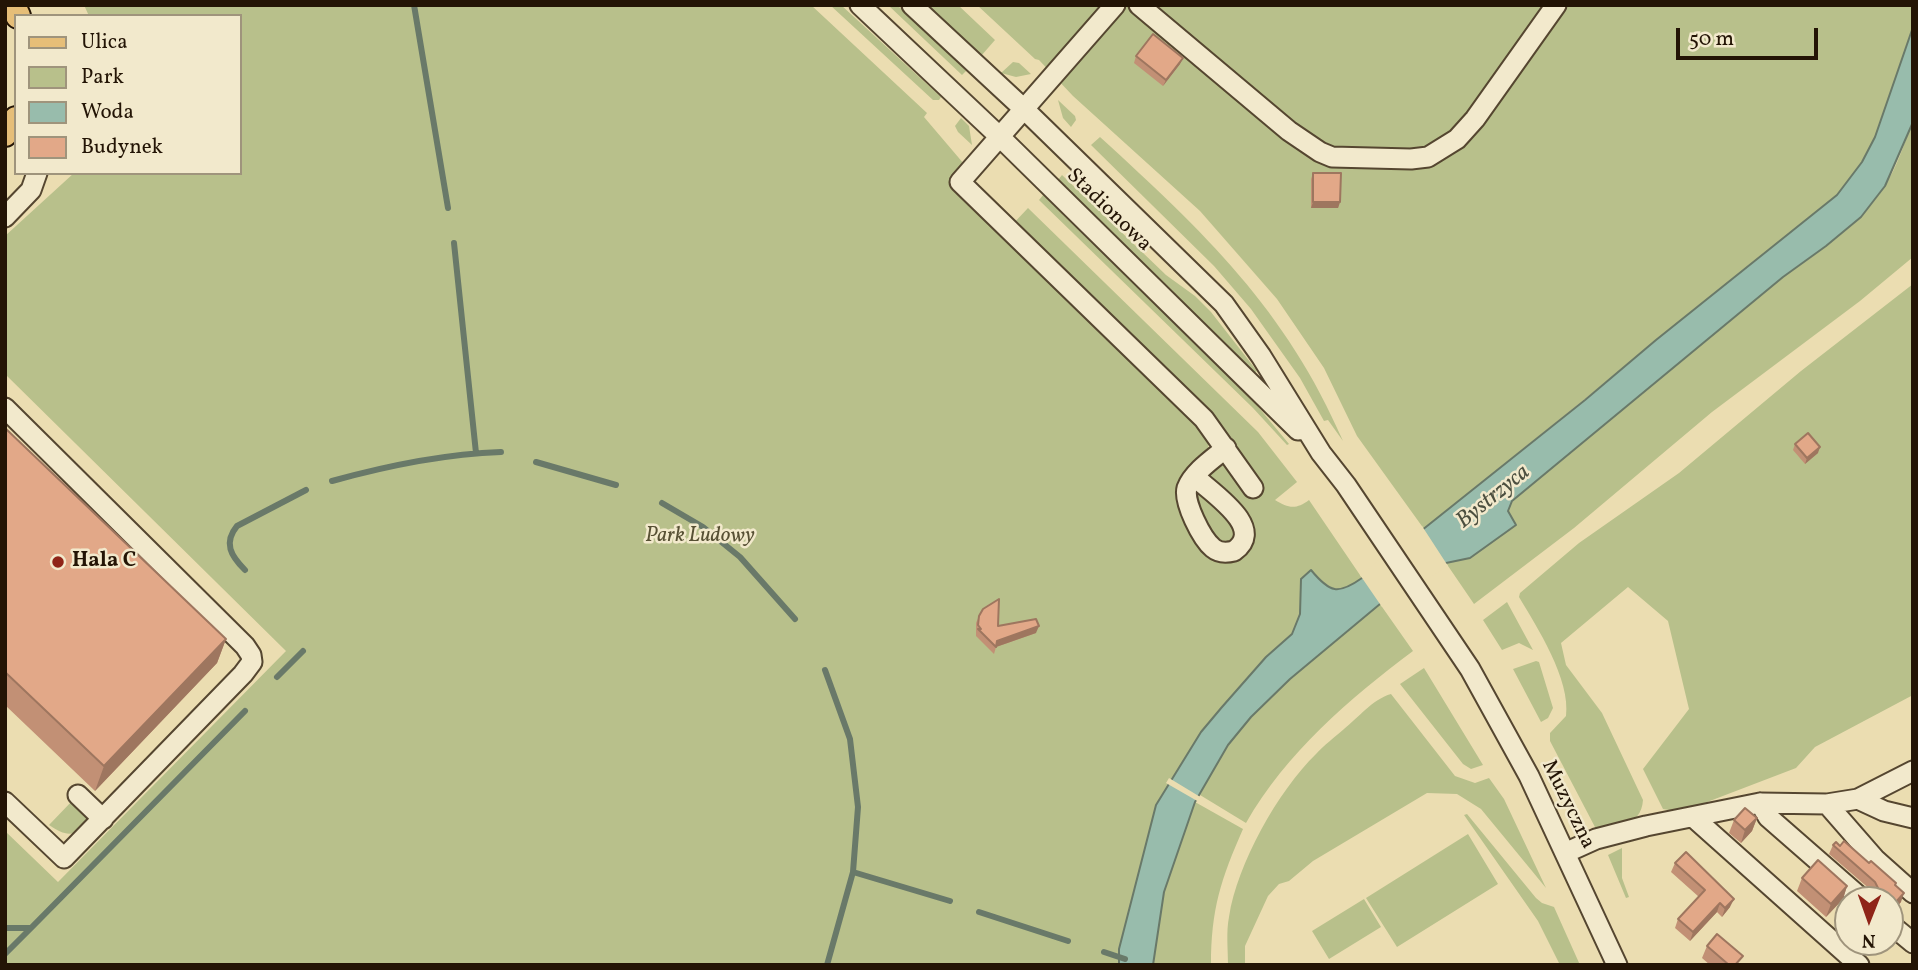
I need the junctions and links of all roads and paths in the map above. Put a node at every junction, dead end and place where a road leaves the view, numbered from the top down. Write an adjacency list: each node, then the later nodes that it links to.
1 (860, 5): 7 (street, Stadionowa)
2 (912, 5): 6 (street, Stadionowa)
3 (1115, 5): 6 (street)
4 (1139, 5): 5 (street)
5 (1556, 5)
6 (1025, 110): 7 (street); 12 (street, Stadionowa)
7 (1000, 137): 11 (street); 12 (street, Stadionowa)
8 (36, 175): 9 (street)
9 (5, 217)
10 (5, 408): 25 (street)
11 (1226, 448): 13 (street); 15 (street)
12 (1321, 453): 14 (street, Stadionowa)
13 (1195, 477)
14 (1346, 485): 27 (street, Muzyczna)
15 (1253, 488)
16 (1913, 771): 18 (street)
17 (78, 795): 25 (street)
18 (1858, 800): 21 (street); 22 (street)
19 (5, 802): 25 (street)
20 (1760, 803): 21 (street); 23 (street); 28 (street)
21 (1827, 804): 26 (street)
22 (1884, 811): 24 (street); 26 (street)
23 (1693, 817): 27 (street); 31 (street)
24 (1913, 818)
25 (103, 819)
26 (1857, 837): 29 (street)
27 (1565, 853): 30 (street, Muzyczna)
28 (1847, 886)
29 (1913, 893)
30 (1617, 965)
31 (1859, 965)

